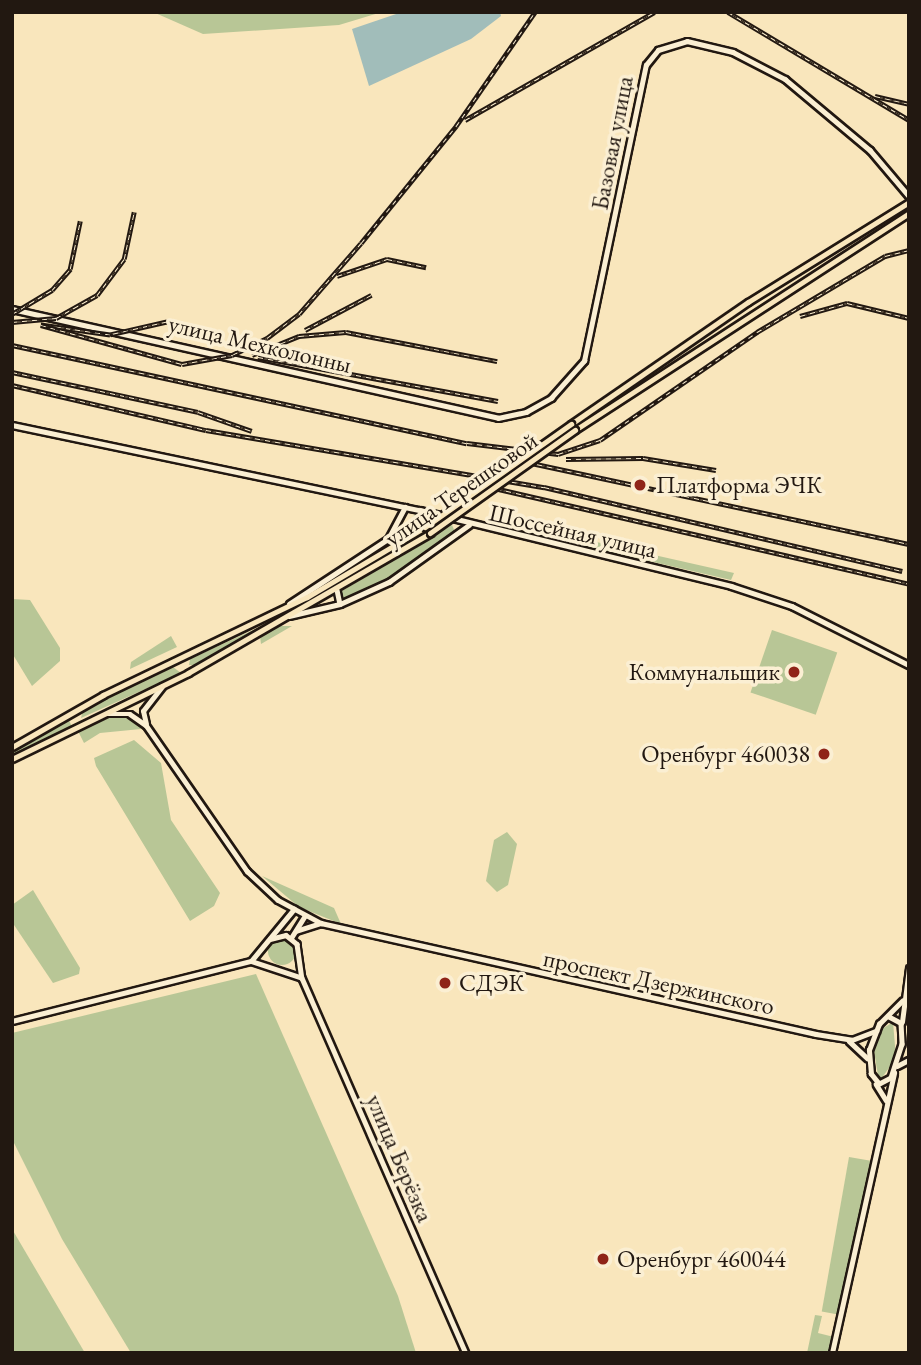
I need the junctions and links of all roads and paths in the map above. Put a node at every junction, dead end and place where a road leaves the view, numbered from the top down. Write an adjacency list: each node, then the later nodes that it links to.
1 (909, 196): 7 (main road, Базовая улица)
2 (909, 202): 4 (main road, улица Терешковой)
3 (909, 213): 5 (main road, улица Терешковой)
4 (788, 278): 5 (main road); 9 (main road, улица Терешковой)
5 (792, 284): 9 (main road, улица Терешковой)
6 (12, 309): 7 (main road, улица Мехколонны)
7 (498, 418)
8 (12, 425): 10 (main road, Шоссейная улица)
9 (573, 428): 13 (main road, улица Терешковой, bridge); 14 (main road, улица Терешковой, bridge)
10 (405, 507): 11 (main road, Шоссейная улица); 12 (main road)
11 (469, 525): 15 (main road); 21 (main road, Шоссейная улица)
12 (331, 572): 13 (main road); 16 (main road)
13 (334, 582): 16 (main road, улица Терешковой)
14 (337, 590): 15 (main road); 18 (main road, улица Терешковой)
15 (340, 604): 18 (main road)
16 (284, 609): 17 (main road, улица Терешковой)
17 (274, 614): 19 (main road); 20 (main road, улица Терешковой)
18 (289, 616): 19 (main road, улица Терешковой)
19 (278, 622): 22 (main road, улица Терешковой)
20 (181, 659): 22 (main road); 24 (main road, улица Терешковой)
21 (909, 665)
22 (188, 673): 23 (main road, улица Терешковой)
23 (164, 685): 25 (main road, улица Терешковой); 27 (main road)
24 (73, 711): 26 (main road); 28 (main road, улица Терешковой)
25 (105, 714): 26 (main road, улица Терешковой); 27 (main road)
26 (83, 724): 29 (main road, улица Терешковой)
27 (146, 724): 30 (main road, проспект Дзержинского)
28 (12, 747)
29 (12, 759)
30 (294, 909): 31 (main road, проспект Дзержинского); 35 (main road)
31 (305, 916): 32 (main road, проспект Дзержинского); 33 (main road)
32 (321, 923): 33 (main road); 49 (main road, проспект Дзержинского)
33 (296, 931): 34 (main road)
34 (291, 937): 35 (main road); 37 (main road)
35 (270, 939): 36 (main road)
36 (266, 946): 38 (main road); 39 (main road)
37 (296, 959): 40 (main road); 42 (main road, улица Берёзка)
38 (251, 961): 39 (main road); 45 (main road)
39 (269, 961): 40 (main road)
40 (284, 968): 42 (main road)
41 (909, 968): 43 (main road)
42 (302, 978): 56 (main road, улица Берёзка)
43 (902, 1000): 44 (main road); 46 (main road)
44 (888, 1016): 46 (main road); 47 (main road)
45 (12, 1021)
46 (902, 1027): 48 (main road)
47 (876, 1031): 49 (main road, проспект Дзержинского); 51 (main road)
48 (902, 1035): 50 (main road); 53 (main road)
49 (845, 1039): 51 (main road, проспект Дзержинского)
50 (909, 1045)
51 (868, 1060): 54 (main road)
52 (909, 1060): 53 (main road)
53 (895, 1070): 54 (main road); 55 (main road)
54 (874, 1081): 55 (main road)
55 (886, 1105): 57 (main road)
56 (466, 1353)
57 (832, 1353)

